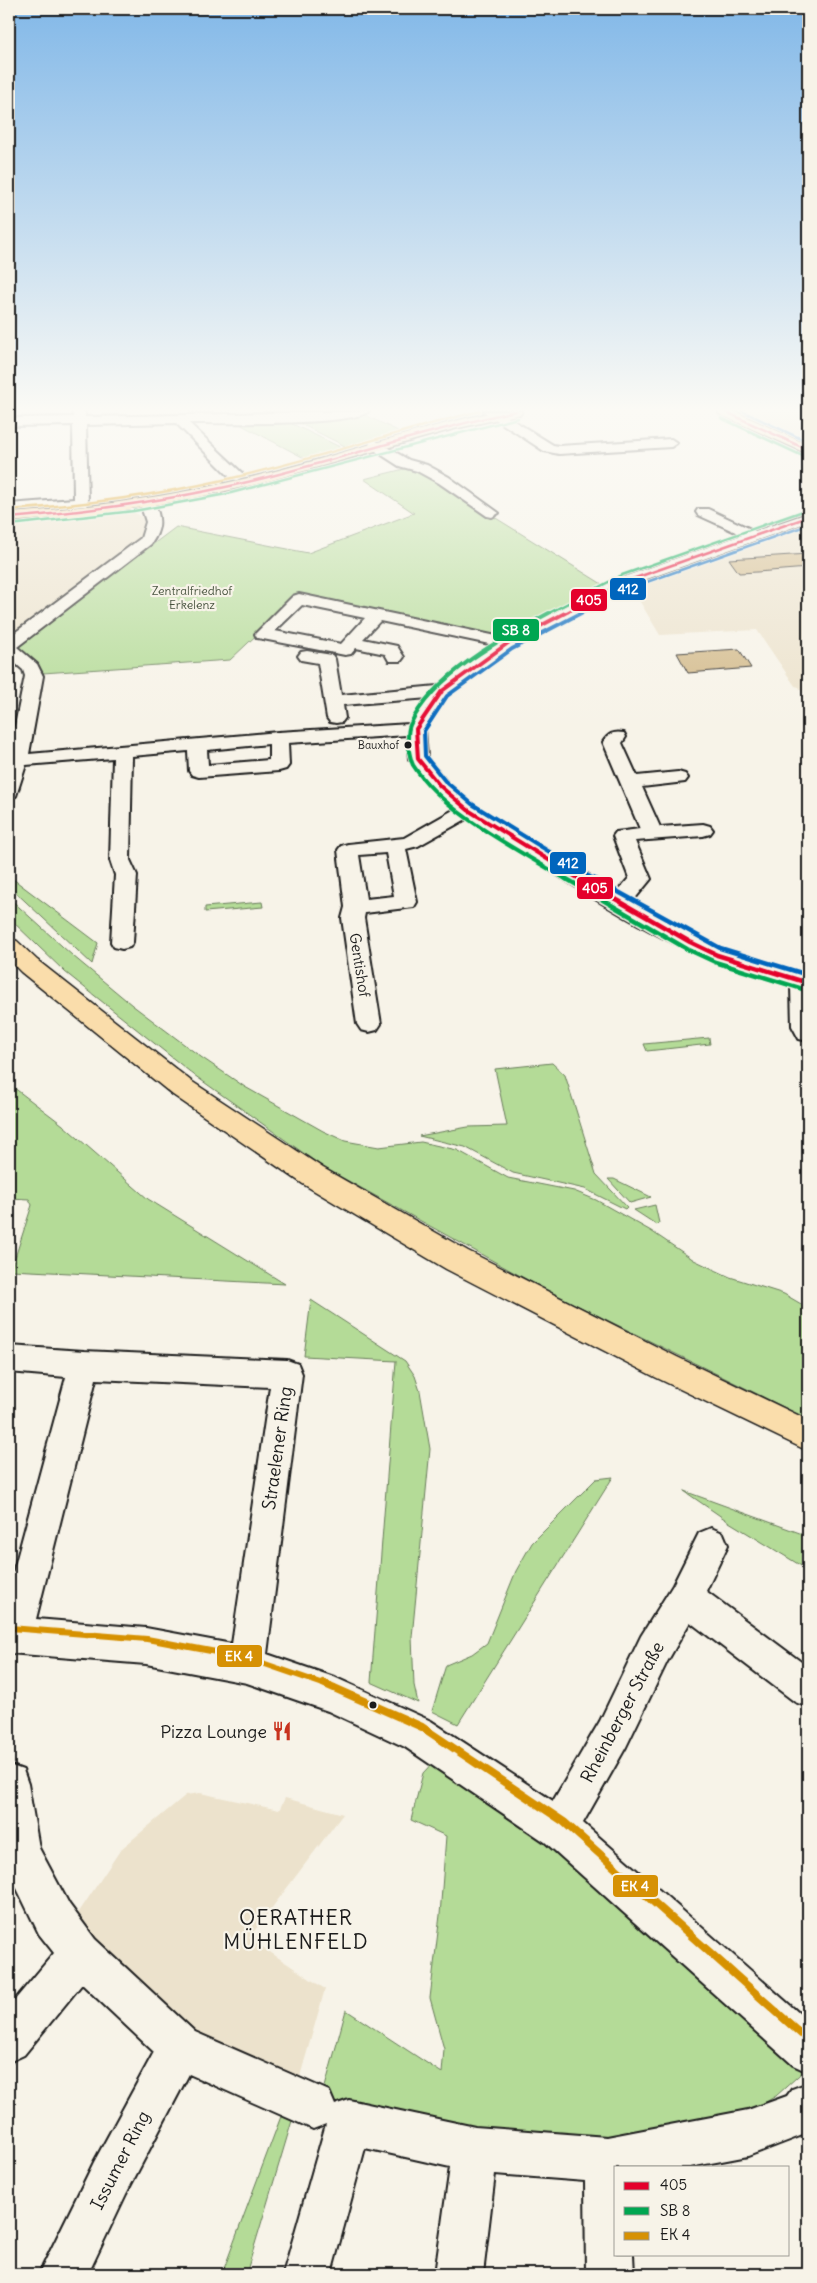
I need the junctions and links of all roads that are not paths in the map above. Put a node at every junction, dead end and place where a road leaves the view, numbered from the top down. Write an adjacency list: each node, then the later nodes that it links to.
1 (152, 518): 8 (street)
2 (715, 518): 4 (street)
3 (806, 518): 4 (street)
4 (755, 536): 7 (street)
5 (376, 616): 6 (street); 6 (street); 7 (street)
6 (352, 642): 11 (street)
7 (508, 643): 12 (street)
8 (9, 645)
9 (9, 649): 14 (street)
10 (307, 656): 13 (street)
11 (395, 657)
12 (442, 691): 13 (street); 16 (street)
13 (333, 701): 18 (street)
14 (29, 707): 15 (street); 17 (street)
15 (9, 708)
16 (416, 728): 18 (street); 27 (street)
17 (16, 734): 23 (street)
18 (338, 734): 20 (street)
19 (617, 737): 25 (street)
20 (278, 738): 21 (street); 21 (street)
21 (197, 745): 22 (street)
22 (124, 752): 23 (street); 33 (street)
23 (13, 761): 26 (street)
24 (678, 778): 25 (street)
25 (630, 782): 29 (street)
26 (9, 790)
27 (468, 810): 30 (street, Gentishof); 31 (street)
28 (703, 830): 29 (street)
29 (653, 834): 31 (street)
30 (395, 846): 32 (street, Gentishof); 32 (street)
31 (620, 903): 35 (street)
32 (356, 907): 36 (street, Gentishof)
33 (122, 942)
34 (9, 946): 40 (main road)
35 (805, 983): 37 (street)
36 (369, 1024)
37 (807, 1028)
38 (9, 1359): 39 (street, Straelener Ring)
39 (84, 1365): 43 (street); 44 (street, Straelener Ring)
40 (808, 1436)
41 (712, 1546): 42 (street, Rheinberger Straße)
42 (686, 1597): 45 (street); 47 (street, Rheinberger Straße)
43 (11, 1635): 44 (street)
44 (247, 1665): 47 (street)
45 (808, 1689)
46 (9, 1784): 48 (street)
47 (559, 1828): 52 (street)
48 (14, 1856): 49 (street)
49 (80, 1954): 50 (street); 51 (street)
50 (9, 2040)
51 (180, 2047): 54 (street); 57 (street, Issumer Ring)
52 (808, 2050)
53 (808, 2105): 56 (street)
54 (313, 2107)
55 (475, 2150): 56 (street); 58 (street); 59 (street)
56 (607, 2160): 60 (street)
57 (63, 2274)
58 (307, 2274)
59 (459, 2274)
60 (610, 2274)

